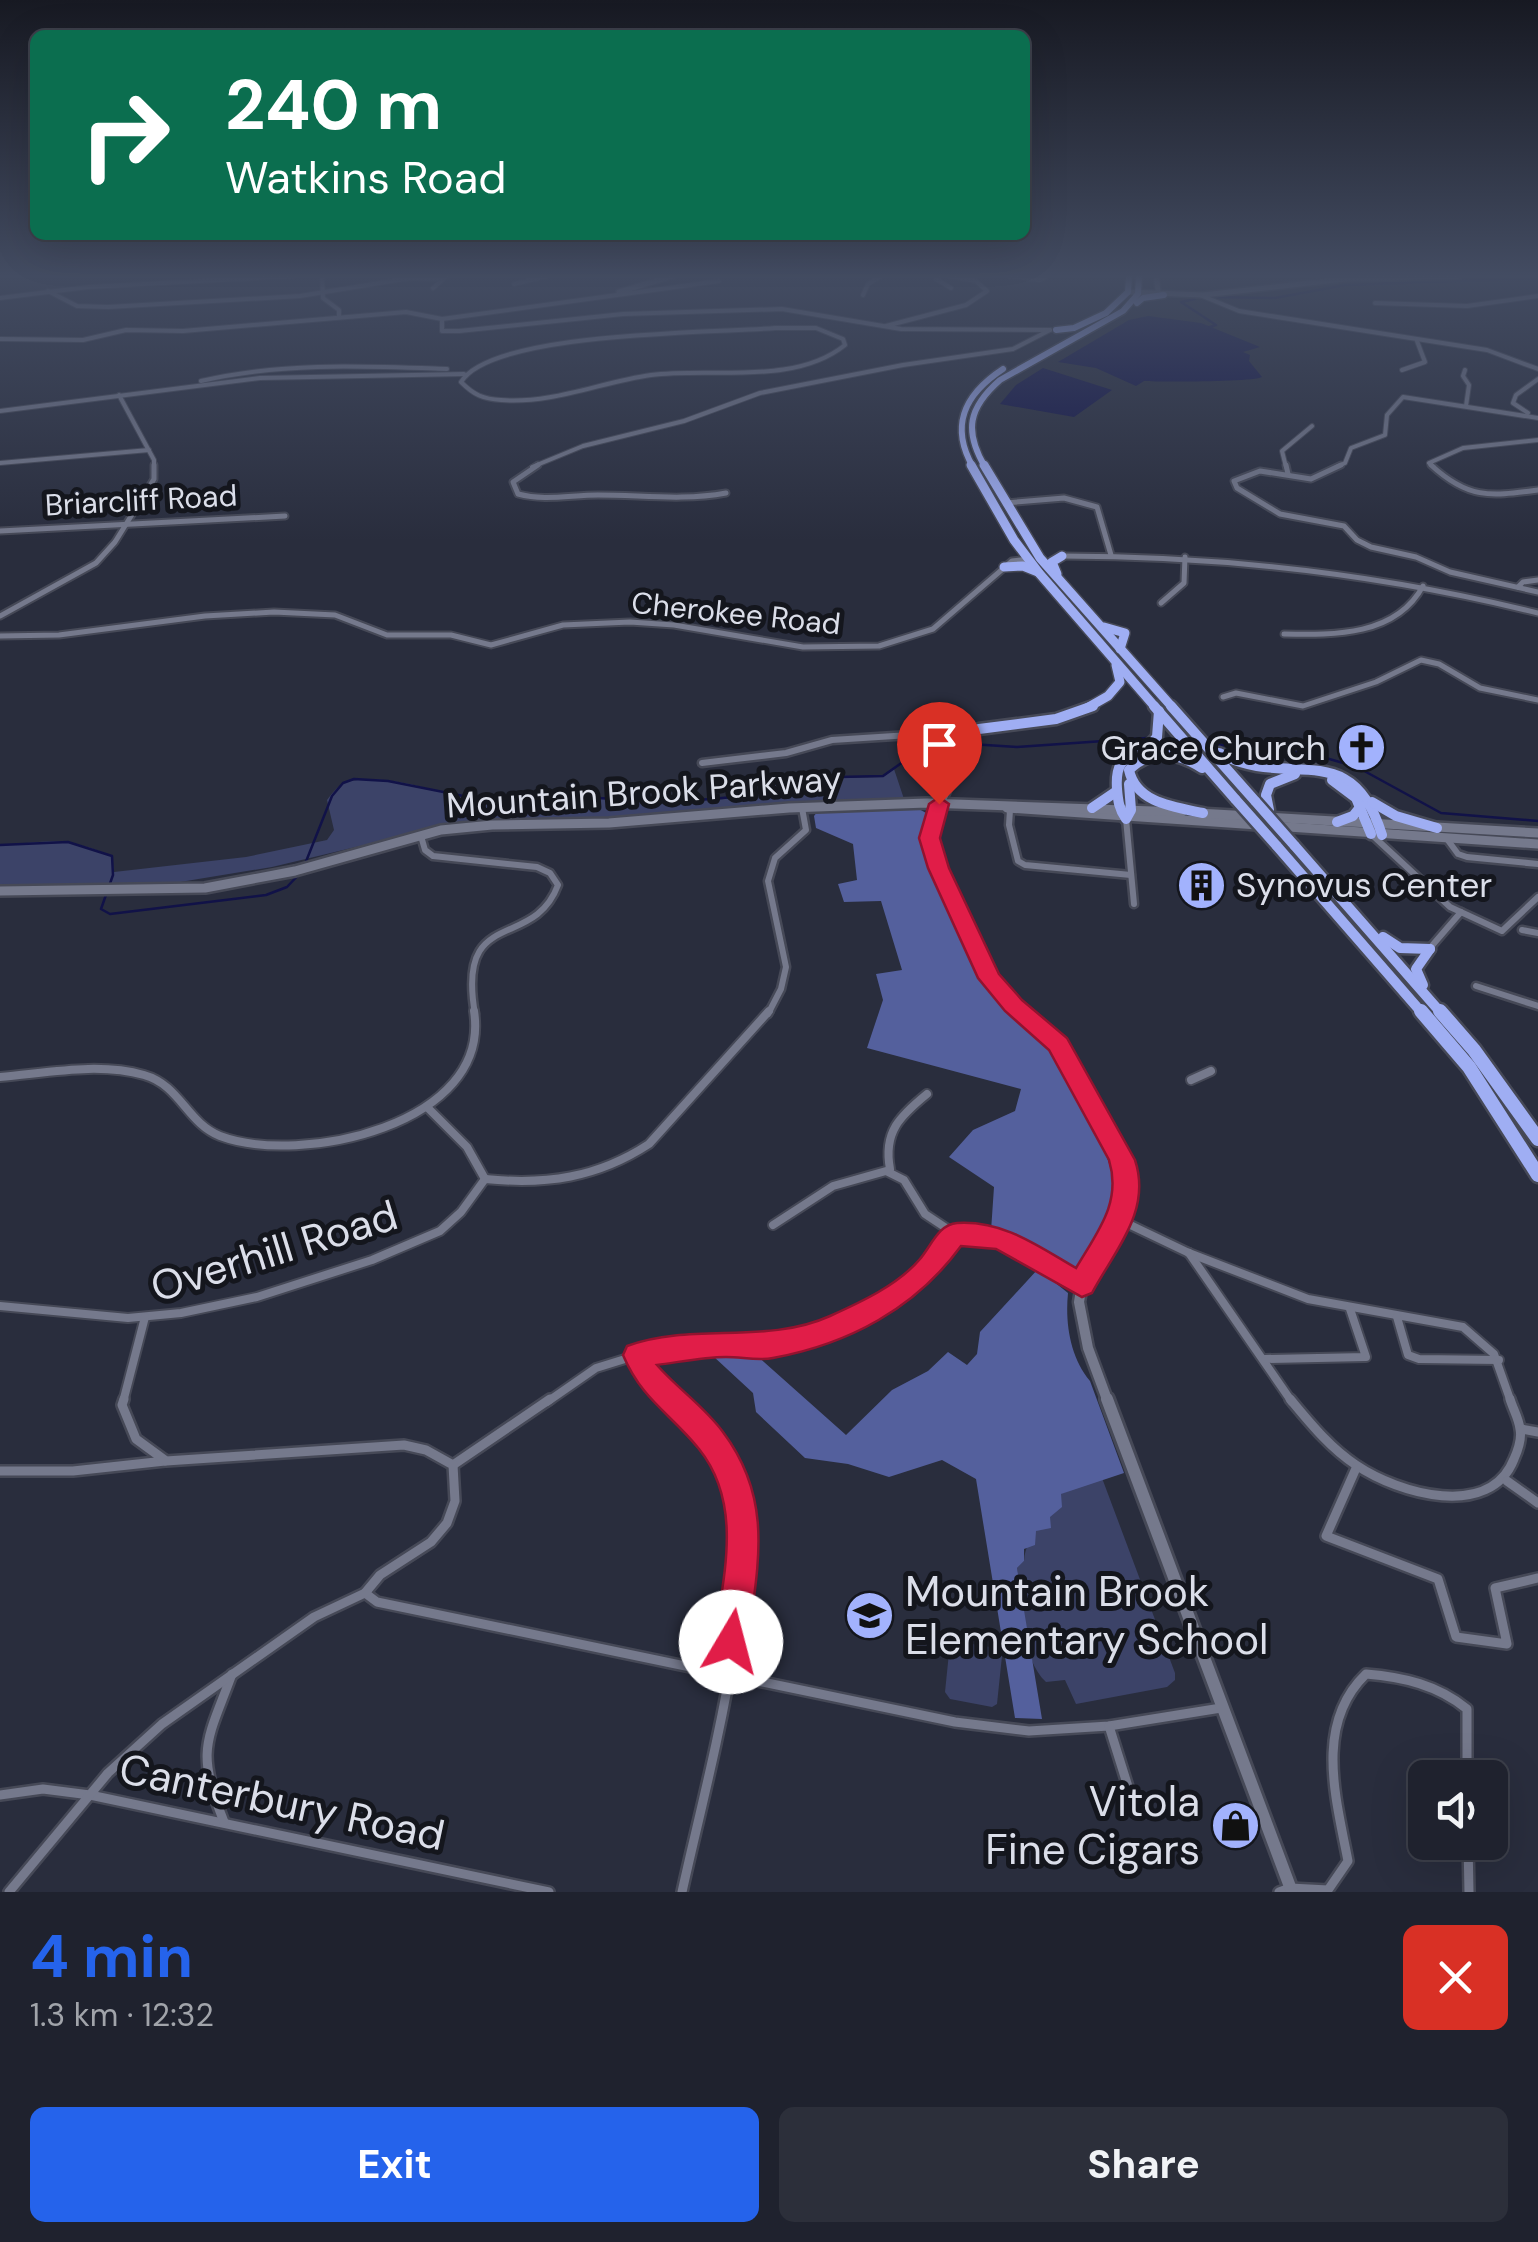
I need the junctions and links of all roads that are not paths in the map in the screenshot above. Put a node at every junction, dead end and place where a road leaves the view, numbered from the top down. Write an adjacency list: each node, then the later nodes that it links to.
1 (311, 364): 16 (street)
2 (317, 364): 12 (street)
3 (491, 364): 13 (street)
4 (802, 364): 13 (street)
5 (908, 364): 29 (street)
6 (1011, 364): 34 (highway)
7 (1021, 364): 15 (highway)
8 (1026, 364): 15 (highway)
9 (1418, 364): 10 (street)
10 (1402, 370)
11 (1465, 370): 19 (street)
12 (384, 372): 13 (street); 16 (street)
13 (466, 373)
14 (1538, 379): 18 (street)
15 (1000, 380): 30 (highway)
16 (190, 385): 17 (street)
17 (118, 395): 21 (street); 25 (street)
18 (1513, 402): 20 (street); 22 (street)
19 (1466, 406): 20 (street); 27 (street)
20 (1483, 408): 22 (street)
21 (0, 411)
22 (1538, 418)
23 (1312, 426): 27 (street)
24 (1538, 440): 28 (street)
25 (148, 450): 26 (street); 32 (street)
26 (0, 463)
27 (1288, 474): 45 (street)
28 (1538, 490)
29 (726, 493)
30 (1004, 503): 35 (highway); 37 (street)
31 (285, 516): 32 (street, Briarcliff Road)
32 (125, 525): 33 (street, Briarcliff Road); 50 (street)
33 (0, 531)
34 (1014, 540): 39 (highway); 40 (highway)
35 (1032, 546): 36 (highway); 43 (highway)
36 (1062, 556): 37 (street); 43 (highway)
37 (1111, 556): 38 (street)
38 (1185, 557): 44 (street); 47 (street)
39 (1028, 559): 40 (street, Cherokee Road); 41 (highway); 49 (highway)
40 (1004, 567): 41 (highway); 52 (street, Cherokee Road)
41 (1039, 573): 53 (highway)
42 (1538, 580): 45 (street)
43 (1062, 582): 49 (highway)
44 (1424, 586): 48 (street); 51 (street)
45 (1518, 588): 46 (street)
46 (1538, 592)
47 (1160, 603)
48 (1538, 613)
49 (1090, 615): 53 (highway)
50 (0, 616)
51 (1284, 634)
52 (0, 636)
53 (1116, 653): 56 (highway); 57 (highway); 58 (highway)
54 (1224, 697): 55 (street)
55 (1538, 700)
56 (1160, 711): 62 (highway); 63 (highway)
57 (978, 729): 59 (street); 65 (main road)
58 (1194, 733): 60 (highway); 81 (highway, bridge)
59 (702, 763)
60 (1302, 771): 67 (highway); 81 (highway, bridge)
61 (1129, 781): 62 (highway); 71 (highway); 72 (highway)
62 (1224, 786): 102 (highway, bridge)
63 (1116, 791): 70 (highway); 71 (highway)
64 (898, 804): 65 (street, Mountain Brook Parkway); 68 (main road, Mountain Brook Parkway)
65 (939, 804): 66 (main road); 73 (main road)
66 (964, 804): 69 (main road); 73 (main road)
67 (1366, 804): 74 (highway); 75 (highway); 76 (highway)
68 (802, 808): 78 (main road, Mountain Brook Parkway); 103 (street)
69 (1007, 808): 70 (main road); 71 (main road); 83 (street)
70 (1092, 808): 71 (main road)
71 (1126, 813): 72 (main road); 76 (main road); 83 (street)
72 (1203, 813): 74 (main road)
73 (932, 819): 104 (main road)
74 (1337, 822): 76 (main road)
75 (1437, 828): 76 (main road); 77 (main road)
76 (1375, 829): 79 (main road); 87 (street)
77 (1538, 834)
78 (420, 836): 84 (main road, Mountain Brook Parkway); 99 (street)
79 (1447, 838): 80 (main road); 82 (street)
80 (1538, 844)
81 (1298, 846): 88 (highway)
82 (1538, 864)
83 (1131, 875): 86 (street)
84 (0, 890)
85 (1538, 897): 87 (street)
86 (1134, 904)
87 (1461, 912): 91 (street)
88 (1360, 919): 91 (highway); 93 (highway)
89 (1522, 930): 90 (street)
90 (1538, 933)
91 (1430, 949): 93 (highway)
92 (1476, 986): 94 (street)
93 (1428, 996): 100 (highway)
94 (1538, 1006)
95 (1211, 1071): 97 (street)
96 (0, 1077): 99 (street)
97 (1191, 1080)
98 (927, 1094): 101 (street)
99 (428, 1108): 103 (street)
100 (1538, 1139)
101 (890, 1170): 105 (street); 106 (street)
102 (1538, 1174)
103 (485, 1179): 111 (street, Overhill Road)
104 (1122, 1221): 107 (street); 108 (main road)
105 (774, 1224)
106 (954, 1234): 108 (street); 113 (street)
107 (1189, 1253): 110 (street); 114 (street)
108 (1075, 1282): 128 (street)
109 (0, 1306): 111 (street)
110 (1350, 1309): 112 (street); 114 (street)
111 (145, 1317): 118 (street, Overhill Road)
112 (1396, 1317): 115 (street); 115 (street)
113 (638, 1355): 119 (street); 127 (street)
114 (1264, 1358): 120 (street)
115 (1499, 1360): 116 (street)
116 (1521, 1429): 117 (street); 122 (street)
117 (1538, 1432)
118 (166, 1461): 119 (street); 121 (street)
119 (454, 1466): 125 (street)
120 (1358, 1466): 122 (street); 124 (street)
121 (0, 1471)
122 (1507, 1480): 123 (street)
123 (1538, 1503)
124 (1538, 1578)
125 (365, 1593): 126 (street); 127 (street)
126 (232, 1674): 132 (street); 134 (street)
127 (727, 1676): 129 (street); 139 (street)
128 (1222, 1708): 129 (street); 136 (street)
129 (1109, 1726): 131 (street)
130 (1467, 1760): 136 (street)
131 (1130, 1793)
132 (90, 1795): 133 (street, Canterbury Road); 134 (street, Canterbury Road); 137 (street)
133 (0, 1796)
134 (224, 1823): 138 (street, Canterbury Road)
135 (1468, 1860): 140 (street)
136 (1287, 1891)
137 (9, 1892)
138 (549, 1892)
139 (682, 1892)
140 (1469, 1892)

